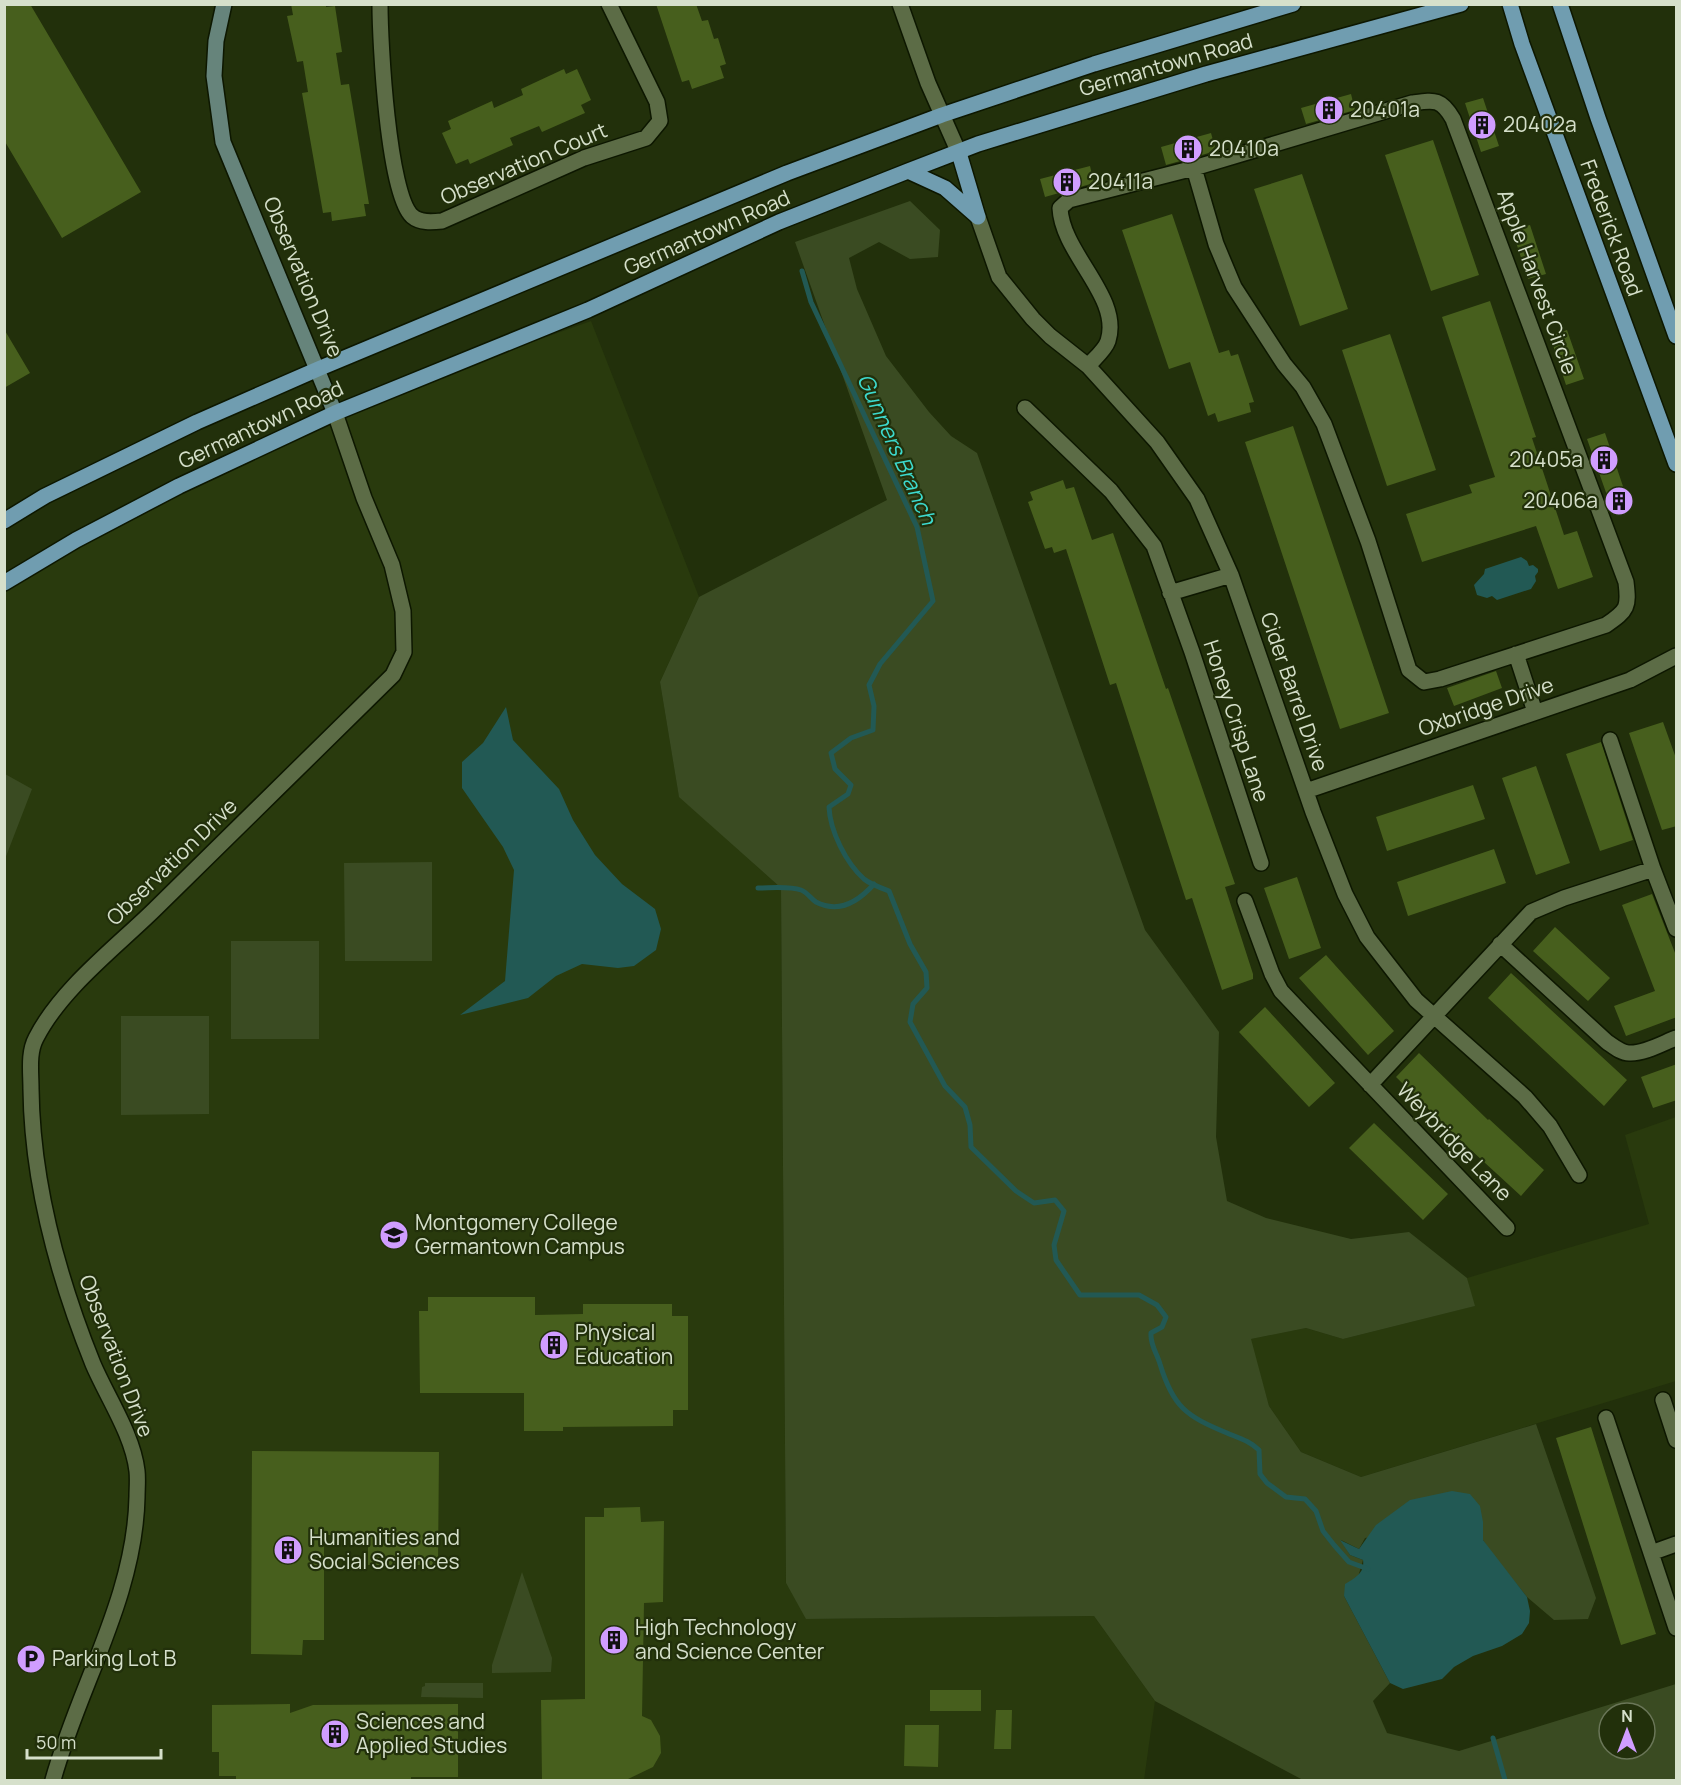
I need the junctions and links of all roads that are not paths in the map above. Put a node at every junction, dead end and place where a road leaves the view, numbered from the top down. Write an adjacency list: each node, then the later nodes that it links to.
1 (224, 4): 16 (street, Observation Drive)
2 (380, 4): 3 (street, Observation Court)
3 (609, 4)
4 (900, 4): 9 (street)
5 (1293, 4): 9 (main road, Germantown Road)
6 (1461, 4): 10 (main road, Germantown Road)
7 (1510, 4): 19 (main road, Frederick Road)
8 (1560, 4): 14 (main road, Frederick Road)
9 (942, 115): 10 (street); 16 (main road, Germantown Road)
10 (959, 153): 12 (main road, Germantown Road); 13 (main road)
11 (1194, 168): 15 (street, Apple Harvest Circle); 24 (street, Apple Harvest Circle); 24 (street, Apple Harvest Circle)
12 (908, 171): 13 (main road); 18 (main road, Germantown Road)
13 (978, 217): 15 (street, Cider Barrel Drive)
14 (1677, 336)
15 (1088, 366): 21 (street, Cider Barrel Drive)
16 (318, 369): 18 (street, Observation Drive); 20 (main road, Germantown Road)
17 (1025, 408): 23 (street, Honey Crisp Lane)
18 (336, 413): 22 (main road, Germantown Road); 45 (street, Observation Drive)
19 (1677, 464)
20 (4, 521)
21 (1231, 575): 23 (street); 28 (street, Cider Barrel Drive)
22 (4, 583)
23 (1170, 593): 29 (street, Honey Crisp Lane)
24 (1516, 654): 26 (street)
25 (1677, 656): 26 (street, Oxbridge Drive)
26 (1535, 712): 28 (street, Oxbridge Drive)
27 (1610, 740): 30 (street)
28 (1306, 791): 34 (street, Cider Barrel Drive)
29 (1261, 863)
30 (1653, 869): 32 (street); 33 (street, Weybridge Lane)
31 (1245, 901): 36 (street, Weybridge Lane)
32 (1677, 929)
33 (1500, 944): 34 (street, Weybridge Lane); 35 (street)
34 (1434, 1016): 36 (street, Weybridge Lane); 37 (street, Cider Barrel Drive)
35 (1677, 1038)
36 (1370, 1085): 38 (street, Weybridge Lane)
37 (1579, 1176)
38 (1507, 1228)
39 (1664, 1400): 41 (street)
40 (1606, 1418): 43 (street)
41 (1677, 1440)
42 (1677, 1544): 43 (street)
43 (1651, 1553): 44 (street)
44 (1677, 1628)
45 (53, 1780)

